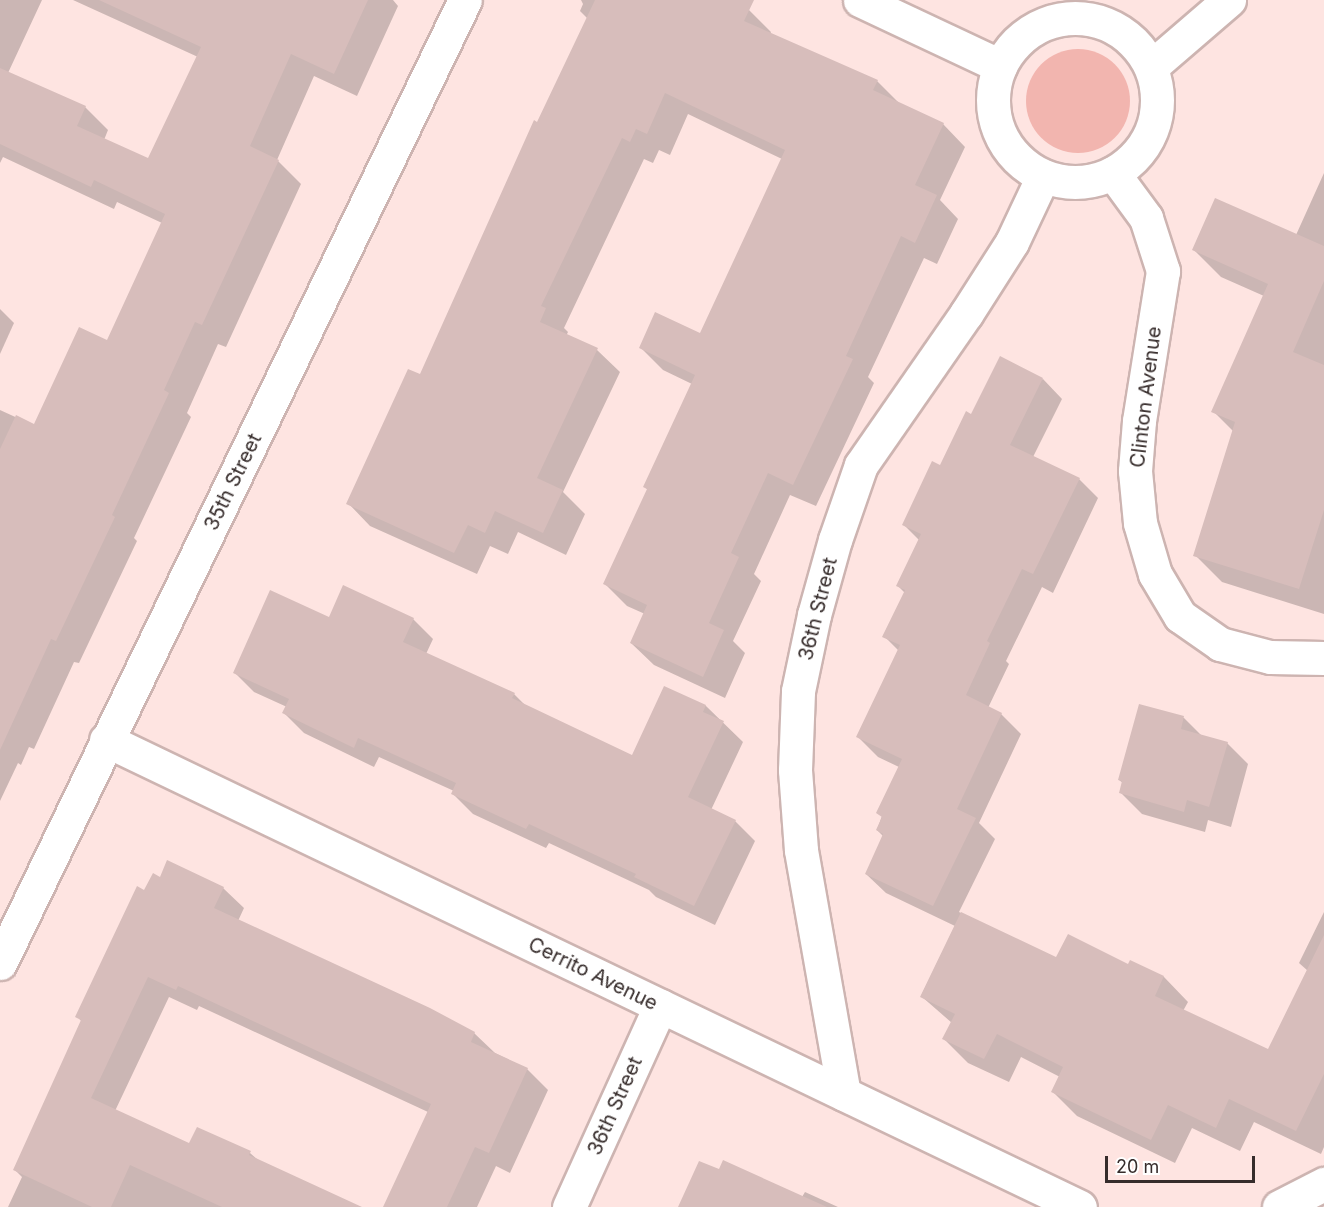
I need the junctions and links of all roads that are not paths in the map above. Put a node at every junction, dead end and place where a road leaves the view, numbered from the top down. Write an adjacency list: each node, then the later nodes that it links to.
1 (465, 0): 10 (street, 35th Street)
2 (860, 0): 5 (street)
3 (1228, 0): 6 (street)
4 (1101, 10): 5 (street); 6 (street)
5 (1000, 66): 8 (street)
6 (1151, 68): 7 (street)
7 (1113, 173): 8 (street); 9 (street, Clinton Avenue)
8 (1043, 176): 13 (street, 36th Street)
9 (1324, 658)
10 (106, 740): 11 (street, 35th Street); 12 (street, Cerrito Avenue)
11 (0, 963)
12 (660, 1006): 13 (street, Cerrito Avenue); 15 (street, 36th Street)
13 (844, 1094): 16 (street, Cerrito Avenue)
14 (1324, 1184): 17 (street)
15 (569, 1207)
16 (1080, 1207)
17 (1278, 1207)

